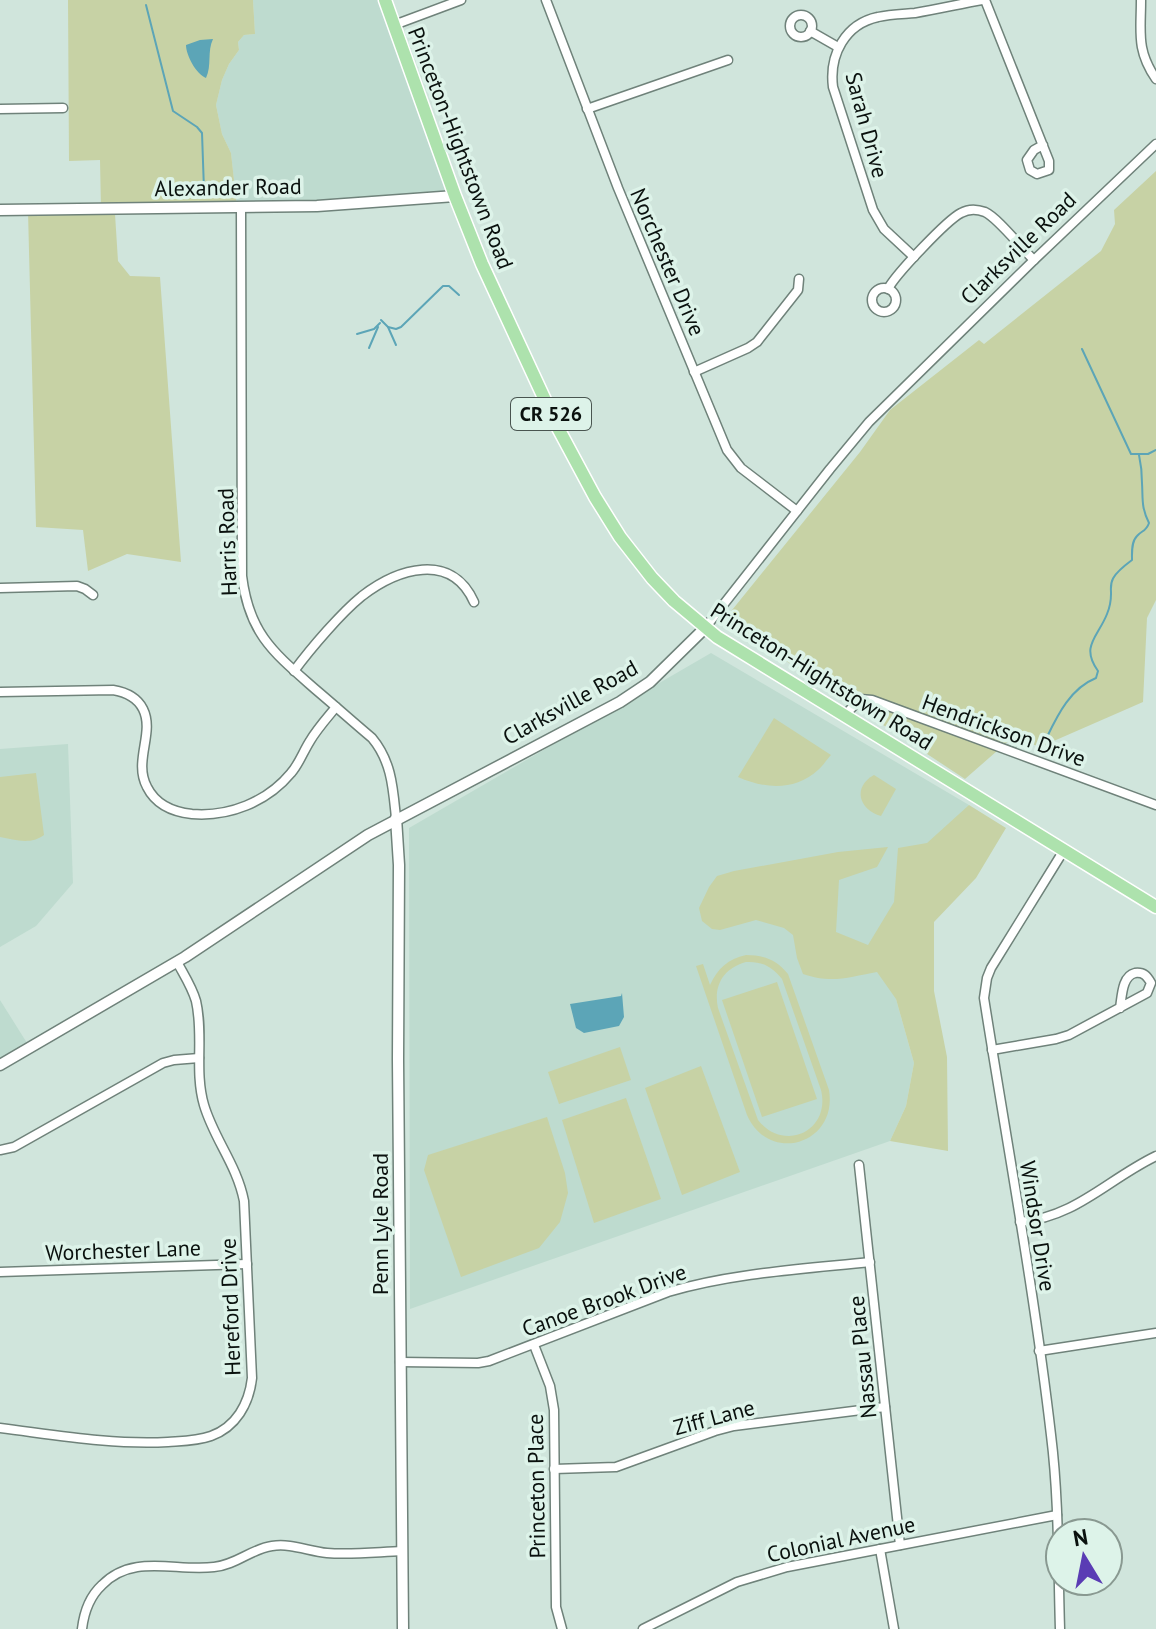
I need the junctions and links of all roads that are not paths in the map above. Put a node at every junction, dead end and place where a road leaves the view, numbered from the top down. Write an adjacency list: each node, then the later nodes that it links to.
1 (385, 0): 6 (main road, Princeton-Hightstown Road / CR 526)
2 (461, 0): 6 (street)
3 (546, 0): 13 (street, Norchester Drive)
4 (984, 0): 8 (street, Sarah Drive); 15 (street)
5 (1141, 0): 10 (street)
6 (394, 25): 16 (main road, Princeton-Hightstown Road / CR 526)
7 (810, 31): 8 (street)
8 (838, 47): 19 (street, Sarah Drive)
9 (728, 60): 13 (street)
10 (1156, 79)
11 (63, 108): 12 (street)
12 (0, 109)
13 (587, 109): 23 (street, Norchester Drive)
14 (1156, 144): 20 (street, Clarksville Road)
15 (1043, 145): 15 (street)
16 (455, 196): 17 (street, Alexander Road); 28 (main road, Princeton-Hightstown Road / CR 526)
17 (241, 207): 18 (street, Alexander Road); 29 (street, Harris Road)
18 (0, 210)
19 (914, 257): 20 (street); 22 (street)
20 (1034, 260): 24 (street, Clarksville Road)
21 (799, 279): 23 (street)
22 (888, 289)
23 (694, 372): 24 (street, Norchester Drive)
24 (797, 511): 28 (street, Clarksville Road)
25 (0, 588): 26 (street)
26 (93, 595)
27 (474, 602): 29 (street)
28 (705, 628): 32 (main road, Princeton-Hightstown Road / CR 526); 34 (street, Clarksville Road)
29 (294, 671): 31 (street, Harris Road)
30 (0, 692): 31 (street)
31 (336, 707): 34 (street, Harris Road)
32 (845, 715): 33 (street, Hendrickson Drive); 35 (main road, Princeton-Hightstown Road / CR 526)
33 (1156, 805)
34 (396, 818): 37 (street, Clarksville Road); 52 (street, Penn Lyle Road)
35 (1064, 850): 36 (main road, Princeton-Hightstown Road / CR 526); 39 (street, Windsor Drive)
36 (1156, 907)
37 (177, 962): 40 (street, Hereford Drive); 41 (street, Clarksville Road)
38 (1120, 1008): 38 (street); 39 (street)
39 (992, 1050): 45 (street, Windsor Drive)
40 (199, 1058): 42 (street); 47 (street, Hereford Drive)
41 (0, 1065)
42 (0, 1150)
43 (1156, 1156): 45 (street)
44 (859, 1165): 46 (street, Nassau Place)
45 (1020, 1222): 51 (street, Windsor Drive)
46 (870, 1262): 50 (street, Canoe Brook Drive); 53 (street, Nassau Place)
47 (247, 1264): 48 (street, Worchester Lane); 54 (street, Hereford Drive)
48 (0, 1272)
49 (1156, 1333): 51 (street)
50 (534, 1345): 52 (street, Canoe Brook Drive); 55 (street, Princeton Place)
51 (1039, 1351): 56 (street, Windsor Drive)
52 (400, 1362): 59 (street, Penn Lyle Road)
53 (885, 1407): 55 (street, Ziff Lane); 57 (street, Nassau Place)
54 (0, 1428)
55 (554, 1469): 62 (street, Princeton Place)
56 (1057, 1515): 57 (street, Colonial Avenue); 65 (street, Windsor Drive)
57 (900, 1545): 58 (street, Colonial Avenue)
58 (880, 1549): 63 (street, Colonial Avenue); 64 (street)
59 (402, 1551): 60 (street); 61 (street, Penn Lyle Road)
60 (82, 1629)
61 (403, 1629)
62 (562, 1629)
63 (643, 1629)
64 (894, 1629)
65 (1060, 1629)

